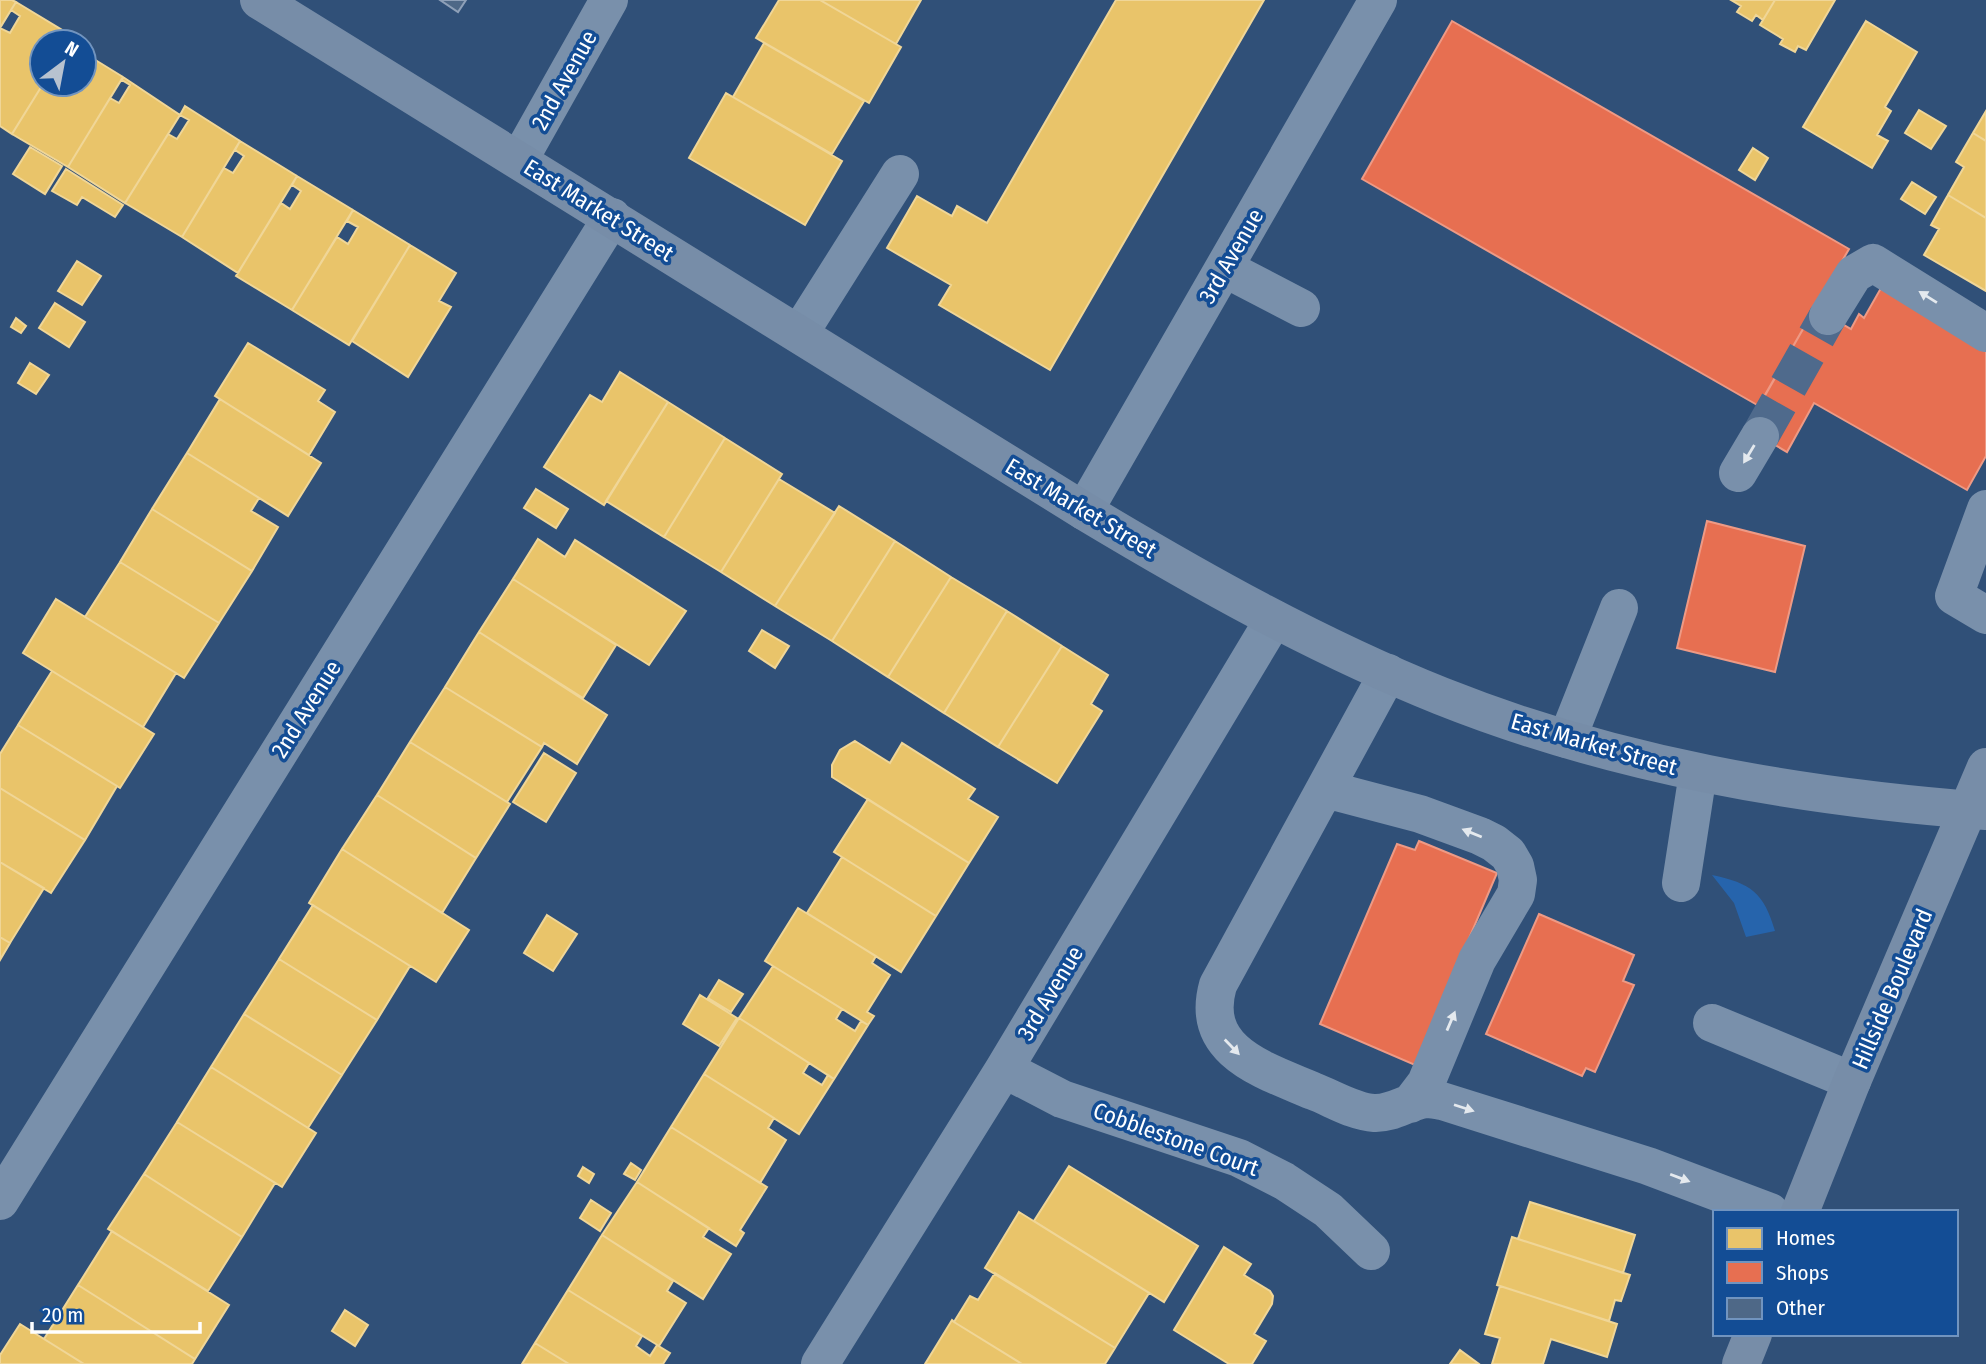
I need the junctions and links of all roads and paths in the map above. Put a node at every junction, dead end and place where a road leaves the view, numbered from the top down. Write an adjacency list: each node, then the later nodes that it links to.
1 (259, 0): 4 (main road, East Market Street)
2 (609, 0): 4 (street, 2nd Avenue)
3 (1378, 0): 7 (street, 3rd Avenue)
4 (519, 160): 6 (main road, East Market Street)
5 (900, 174): 11 (street)
6 (612, 217): 11 (main road, East Market Street); 30 (street, 2nd Avenue)
7 (1224, 268): 8 (street); 15 (street, 3rd Avenue)
8 (1301, 308)
9 (1828, 316): 10 (street, one-way to 9)
10 (1986, 333)
11 (799, 334): 15 (main road, East Market Street)
12 (1760, 436): 13 (street, one-way to 13)
13 (1738, 473)
14 (1986, 509): 17 (street)
15 (1084, 511): 18 (main road, East Market Street)
16 (1619, 608): 20 (street)
17 (1986, 615)
18 (1274, 619): 19 (main road, East Market Street); 27 (street, 3rd Avenue)
19 (1388, 673): 20 (main road, East Market Street); 23 (street)
20 (1567, 739): 22 (main road, East Market Street)
21 (1986, 767): 24 (main road, Hillside Boulevard)
22 (1698, 773): 24 (main road, East Market Street); 25 (street)
23 (1325, 789): 29 (street, one-way to 23); 29 (street, one-way to 29)
24 (1977, 810): 28 (main road, Hillside Boulevard)
25 (1681, 883)
26 (1712, 1023): 28 (street)
27 (1004, 1069): 33 (street, Cobblestone Court); 35 (street, 3rd Avenue)
28 (1852, 1081): 32 (main road, Hillside Boulevard)
29 (1410, 1104): 31 (street, one-way to 31)
30 (0, 1200)
31 (1765, 1210)
32 (1801, 1210)
33 (1371, 1251)
34 (1752, 1336): 36 (main road)
35 (820, 1364)
36 (1741, 1364)

